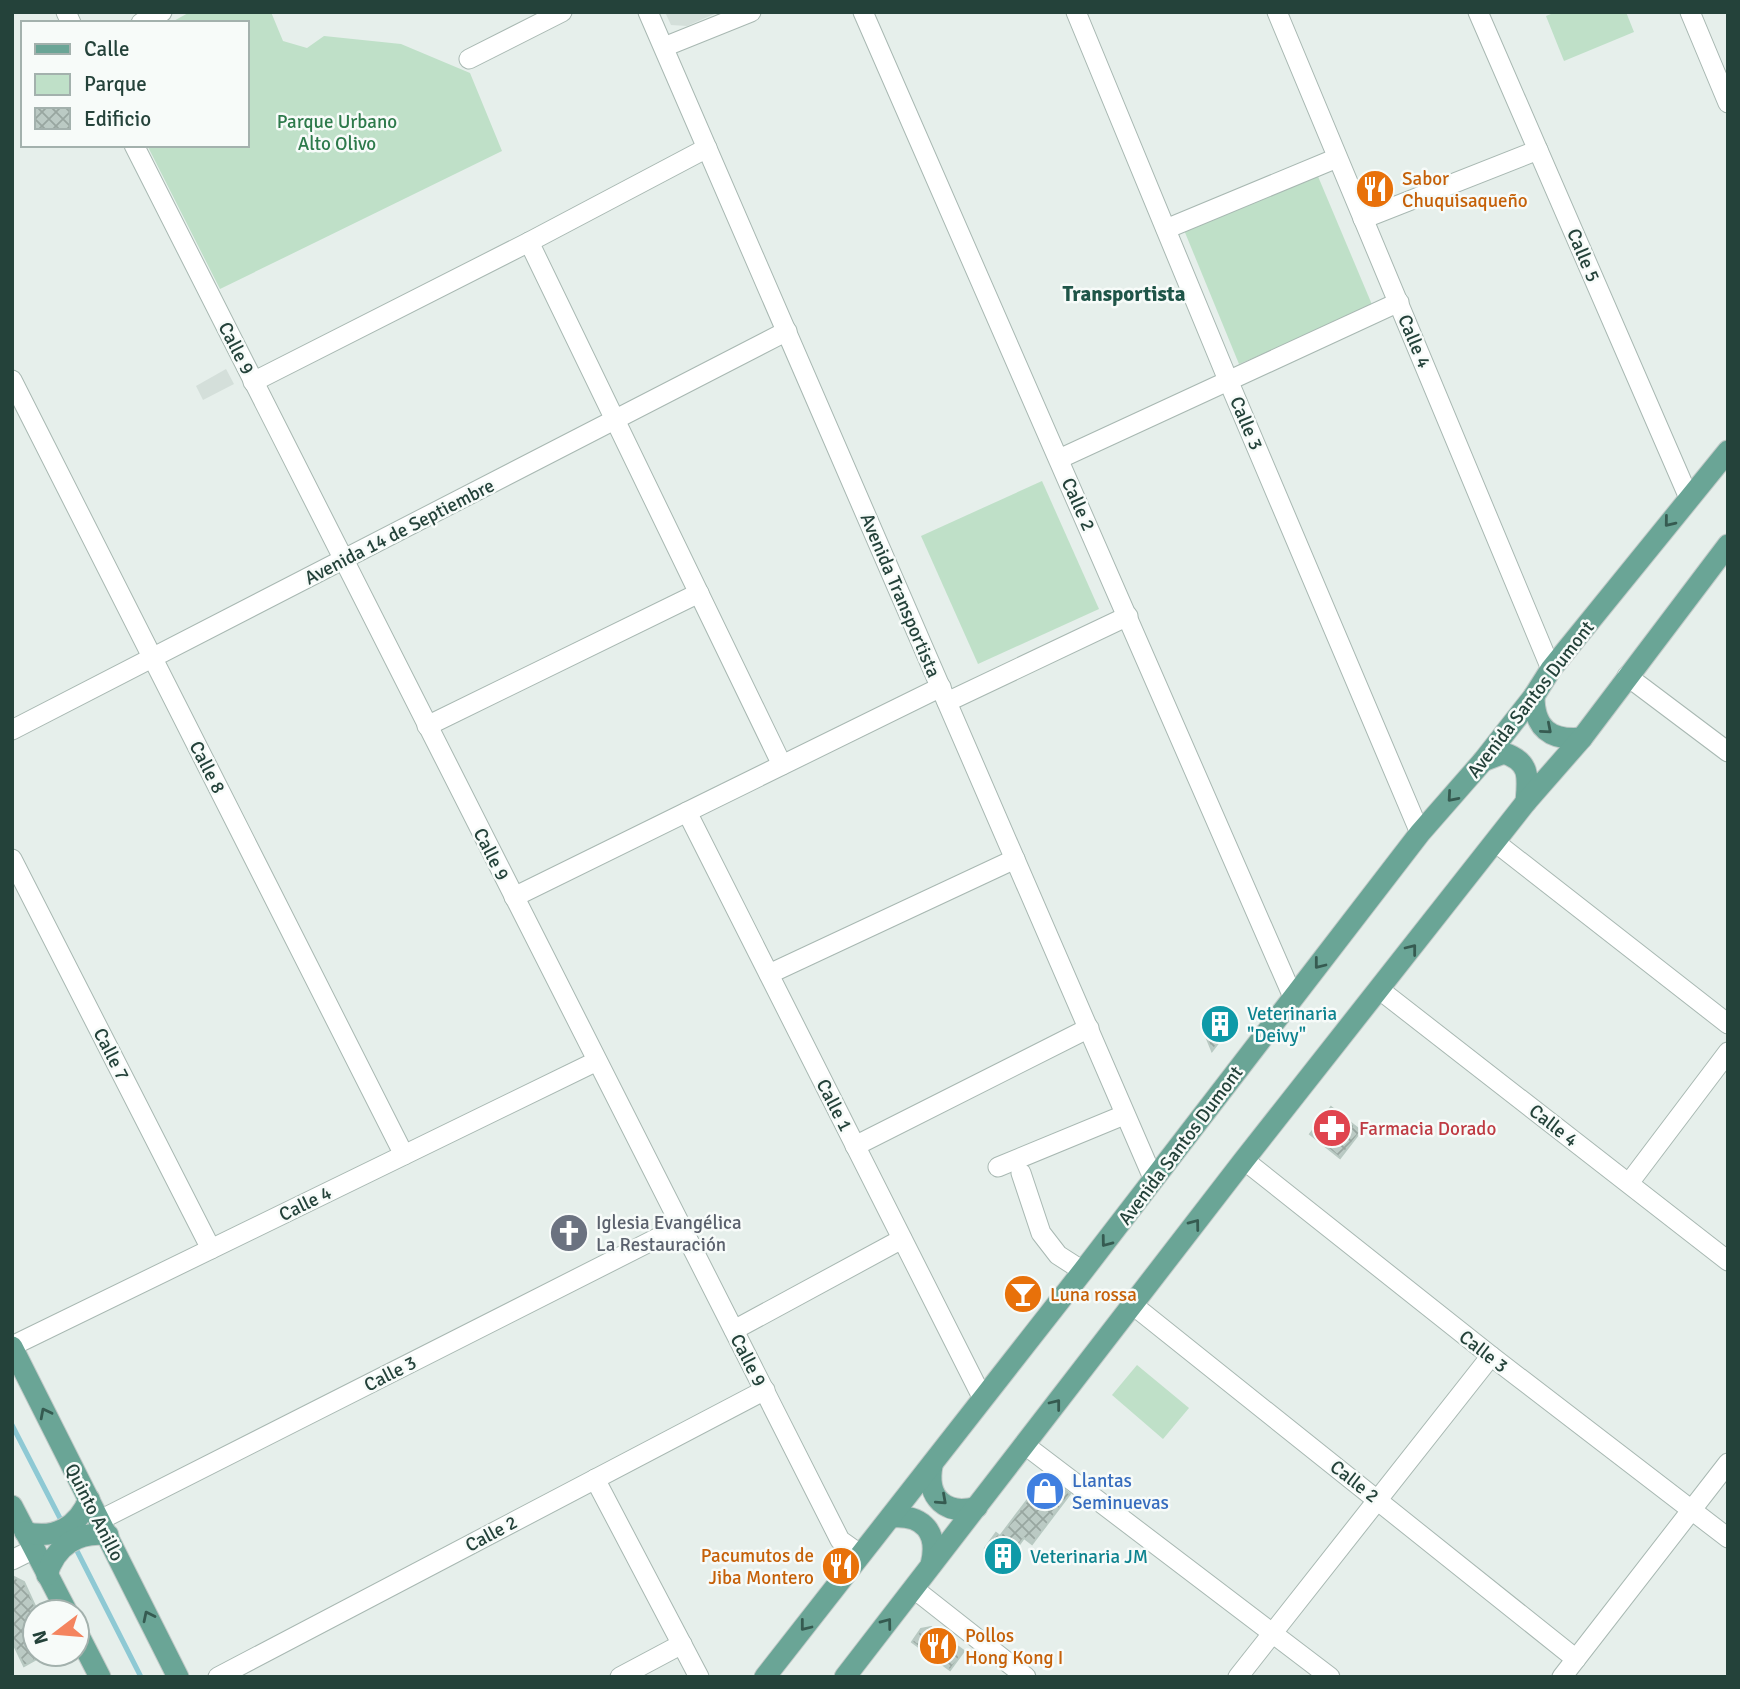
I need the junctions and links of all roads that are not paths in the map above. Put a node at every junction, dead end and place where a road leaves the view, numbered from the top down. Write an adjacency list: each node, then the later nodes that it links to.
1 (162, 12): 10 (street)
2 (562, 12): 12 (street)
3 (648, 12): 11 (street, Avenida Transportista)
4 (751, 12): 11 (street)
5 (863, 12): 28 (street, Calle 2)
6 (1076, 12): 19 (street, Calle 3)
7 (1277, 12): 17 (street, Calle 4)
8 (1478, 12): 16 (street, Calle 5)
9 (1690, 12): 13 (street)
10 (145, 21)
11 (664, 47): 15 (street, Avenida Transportista)
12 (469, 59)
13 (1728, 103)
14 (135, 147): 25 (street, Calle 9)
15 (707, 148): 20 (street); 22 (street, Avenida Transportista)
16 (1538, 150): 18 (street); 29 (street, Calle 5)
17 (1337, 158): 18 (street, Calle 4); 19 (street)
18 (1363, 219): 21 (street, Calle 4)
19 (1166, 229): 24 (street, Calle 3)
20 (529, 242): 25 (street); 26 (street)
21 (1399, 302): 24 (street); 35 (street, Calle 4)
22 (787, 331): 26 (street, Avenida 14 de Septiembre); 37 (street, Avenida Transportista)
23 (12, 380): 34 (street, Calle 8)
24 (1228, 380): 28 (street); 47 (street, Calle 3)
25 (253, 382): 31 (street, Calle 9)
26 (615, 419): 31 (street, Avenida 14 de Septiembre); 32 (street)
27 (1728, 451): 29 (main road, Avenida Santos Dumont)
28 (1059, 459): 33 (street, Calle 2)
29 (1689, 498): 35 (main road, Avenida Santos Dumont, one-way to 35)
30 (1728, 545): 36 (main road)
31 (343, 560): 34 (street, Avenida 14 de Septiembre); 39 (street, Calle 9)
32 (699, 593): 39 (street); 44 (street)
33 (1128, 616): 37 (street); 54 (street, Calle 2)
34 (153, 658): 40 (street, Avenida 14 de Septiembre); 61 (street, Calle 8)
35 (1551, 670): 38 (main road, Avenida Santos Dumont)
36 (1627, 676): 41 (main road); 42 (street)
37 (944, 694): 44 (street); 50 (street, Avenida Transportista)
38 (1534, 696): 41 (main road, one-way to 41); 43 (main road, Avenida Santos Dumont)
39 (427, 726): 51 (street, Calle 9)
40 (12, 730)
41 (1581, 738): 45 (main road)
42 (1728, 752)
43 (1483, 761): 45 (main road); 47 (main road, Avenida Santos Dumont, one-way to 47)
44 (782, 765): 46 (street)
45 (1526, 802): 48 (main road)
46 (687, 812): 51 (street); 52 (street, Calle 1)
47 (1420, 833): 54 (main road, Avenida Santos Dumont, one-way to 54)
48 (1495, 842): 53 (main road, one-way to 48); 55 (street)
49 (12, 859): 69 (street, Calle 7)
50 (1015, 859): 52 (street); 56 (street, Avenida Transportista)
51 (514, 897): 58 (street, Calle 9)
52 (769, 974): 60 (street, Calle 1)
53 (1380, 990): 62 (main road); 66 (street, Calle 4)
54 (1293, 997): 65 (main road, Avenida Santos Dumont)
55 (1728, 1024)
56 (1088, 1028): 59 (street, Avenida Transportista); 60 (street)
57 (1728, 1052): 66 (street)
58 (597, 1061): 61 (street, Calle 4); 67 (street, Calle 9)
59 (1124, 1115): 63 (street); 65 (street, Avenida Transportista)
60 (855, 1146): 68 (street, Calle 1)
61 (404, 1155): 69 (street, Calle 4)
62 (1244, 1160): 72 (main road, one-way to 62); 75 (street, Calle 3)
63 (998, 1167)
64 (1021, 1173): 71 (street)
65 (1153, 1178): 71 (main road, Avenida Santos Dumont, one-way to 71)
66 (1629, 1184): 70 (street, Calle 4)
67 (681, 1226): 73 (street, Calle 9); 87 (street, Calle 3)
68 (902, 1239): 73 (street); 77 (street, Calle 1)
69 (211, 1249): 74 (street, Calle 4)
70 (1728, 1261)
71 (1083, 1271): 77 (main road, Avenida Santos Dumont)
72 (1133, 1305): 78 (main road, one-way to 72); 82 (street, Calle 2)
73 (734, 1330): 76 (street, Calle 9)
74 (12, 1346): 87 (main road, Quinto Anillo, one-way to 74)
75 (1491, 1356): 82 (street); 85 (street, Calle 3)
76 (765, 1390): 81 (street, Calle 2); 90 (street, Calle 9)
77 (983, 1399): 80 (main road, Avenida Santos Dumont)
78 (1025, 1445): 84 (main road); 96 (street)
79 (1728, 1463): 85 (street)
80 (932, 1466): 84 (main road, one-way to 84); 86 (main road, Avenida Santos Dumont)
81 (595, 1479): 97 (street); 102 (street, Calle 2)
82 (1378, 1499): 96 (street); 99 (street, Calle 2)
83 (12, 1506): 89 (main road)
84 (977, 1507): 93 (main road)
85 (1692, 1508): 88 (street, Calle 3); 99 (street)
86 (891, 1517): 90 (main road, Avenida Santos Dumont); 93 (main road)
87 (93, 1521): 89 (main road); 92 (main road); 101 (main road, Quinto Anillo, one-way to 87)
88 (1728, 1538)
89 (35, 1539): 91 (street); 92 (main road)
90 (861, 1555): 105 (main road, Avenida Santos Dumont, one-way to 105)
91 (12, 1560)
92 (51, 1565): 95 (main road)
93 (931, 1565): 94 (main road)
94 (913, 1588): 106 (main road, one-way to 94); 107 (street)
95 (62, 1598)
96 (1273, 1633): 108 (street); 109 (street)
97 (682, 1644): 103 (street); 104 (street)
98 (91, 1659): 100 (main road)
99 (1576, 1659): 110 (street)
100 (100, 1677)
101 (178, 1677)
102 (218, 1677)
103 (620, 1677)
104 (699, 1677)
105 (765, 1677)
106 (845, 1677)
107 (1026, 1677)
108 (1238, 1677)
109 (1329, 1677)
110 (1562, 1677)

